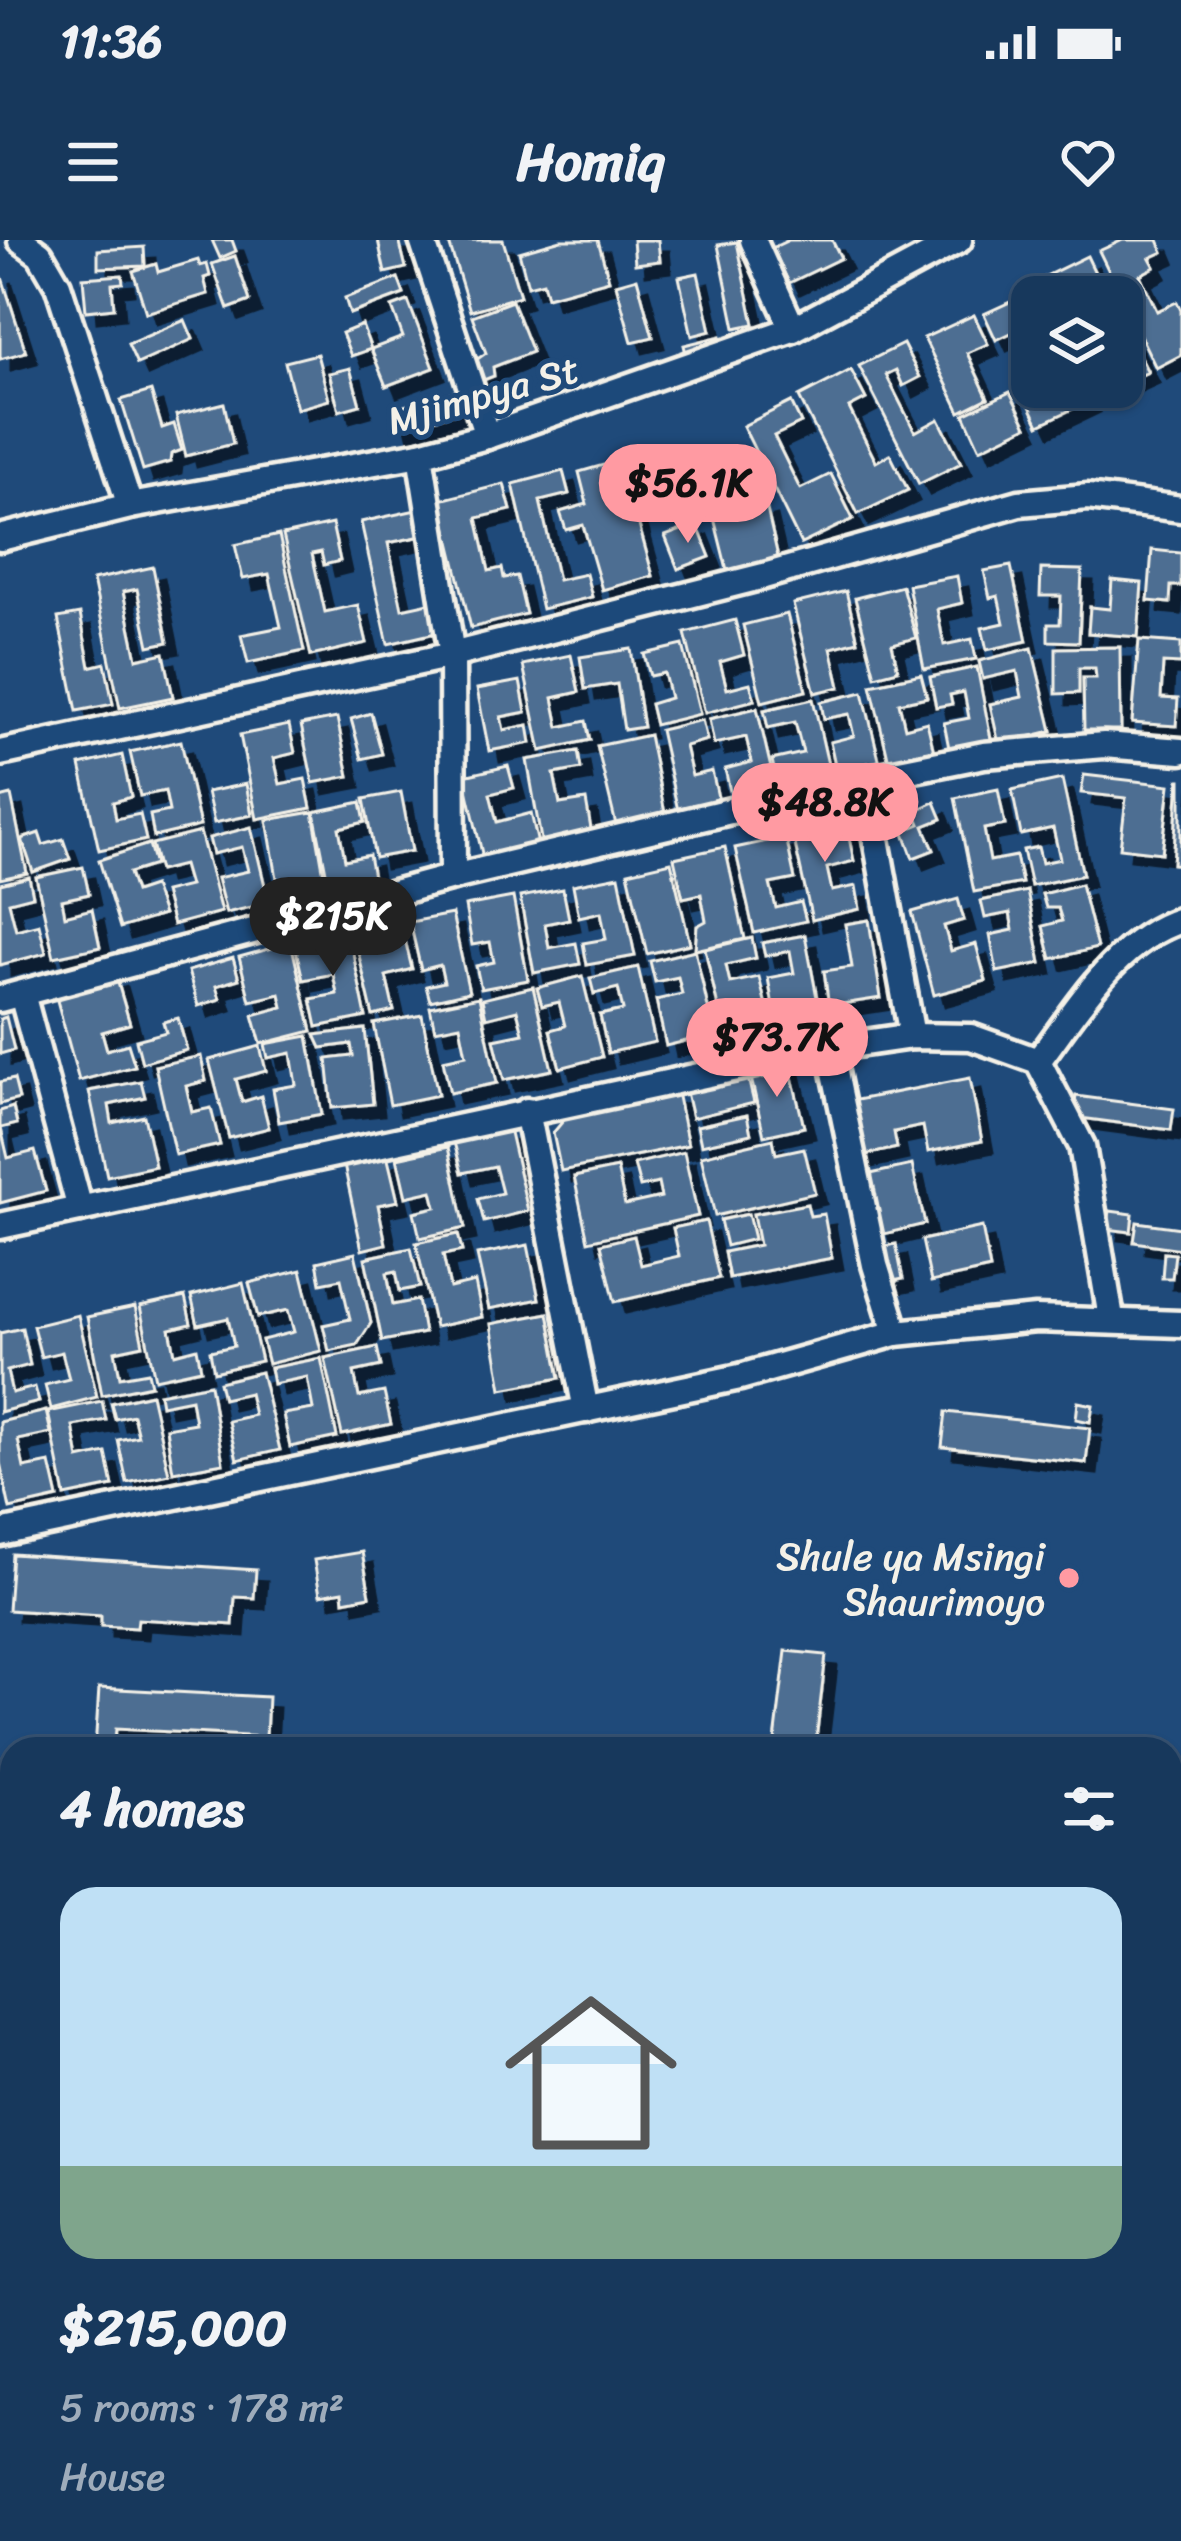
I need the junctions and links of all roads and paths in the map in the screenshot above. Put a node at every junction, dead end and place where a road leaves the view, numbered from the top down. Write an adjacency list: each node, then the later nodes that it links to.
1 (21, 240): 8 (street)
2 (422, 240): 6 (street)
3 (753, 240): 5 (street)
4 (959, 240): 5 (street, Mjimpya St)
5 (793, 329): 6 (street, Mjimpya St)
6 (488, 436): 7 (street, Mjimpya St)
7 (420, 454): 8 (street, Mjimpya St); 11 (street)
8 (130, 506): 10 (street, Mjimpya St)
9 (1181, 509): 11 (street)
10 (0, 538)
11 (452, 655): 13 (street); 15 (street)
12 (1181, 751): 14 (street)
13 (0, 753)
14 (865, 779): 15 (street); 18 (street)
15 (453, 877): 17 (street)
16 (1181, 920): 20 (street)
17 (11, 997): 22 (street)
18 (911, 1036): 19 (street); 20 (street)
19 (830, 1048): 21 (street); 26 (street)
20 (1038, 1061): 24 (street)
21 (527, 1111): 22 (street); 27 (street)
22 (80, 1209): 23 (street)
23 (0, 1226)
24 (1111, 1318): 25 (street); 26 (street)
25 (1181, 1324)
26 (896, 1333): 27 (street)
27 (586, 1411): 28 (street)
28 (0, 1533)

